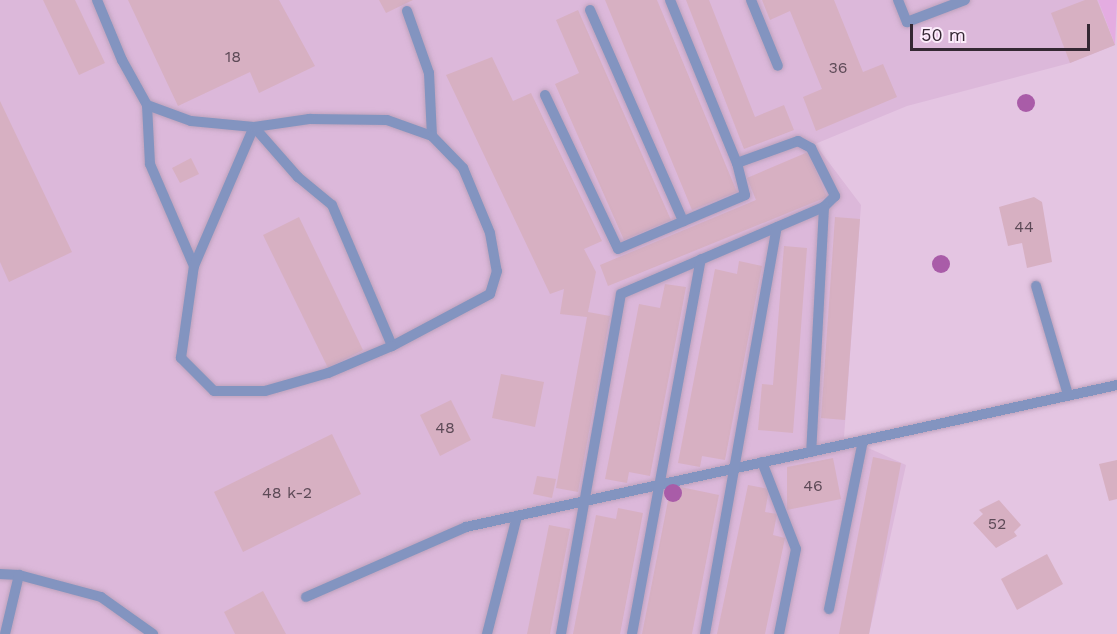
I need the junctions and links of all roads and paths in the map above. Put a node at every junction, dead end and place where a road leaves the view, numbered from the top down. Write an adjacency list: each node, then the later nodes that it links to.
1 (97, 0): 10 (lane)
2 (670, 0): 13 (lane)
3 (751, 0): 8 (lane)
4 (898, 0): 5 (lane)
5 (964, 0)
6 (590, 10): 15 (lane)
7 (407, 11): 12 (lane)
8 (778, 66)
9 (545, 95): 15 (lane)
10 (147, 105): 11 (lane); 18 (lane)
11 (254, 126): 12 (lane); 18 (lane); 20 (lane)
12 (432, 136): 20 (lane)
13 (737, 163): 14 (lane); 15 (lane)
14 (824, 207): 16 (lane); 24 (lane)
15 (683, 221)
16 (777, 227): 17 (lane); 26 (lane)
17 (701, 259): 27 (lane); 28 (lane)
18 (195, 267): 20 (lane)
19 (1036, 286): 22 (lane)
20 (392, 346)
21 (1117, 385): 22 (lane)
22 (1068, 396): 23 (lane)
23 (863, 440): 24 (lane); 33 (lane)
24 (811, 452): 25 (lane)
25 (762, 462): 26 (lane); 40 (lane)
26 (735, 468): 27 (lane); 39 (lane)
27 (657, 485): 28 (lane); 38 (lane)
28 (583, 502): 29 (lane); 37 (lane)
29 (517, 516): 32 (lane); 36 (lane)
30 (0, 574): 31 (lane)
31 (20, 575): 34 (lane); 35 (lane)
32 (306, 597)
33 (829, 609)
34 (5, 634)
35 (153, 634)
36 (487, 634)
37 (561, 634)
38 (632, 634)
39 (705, 634)
40 (779, 634)

